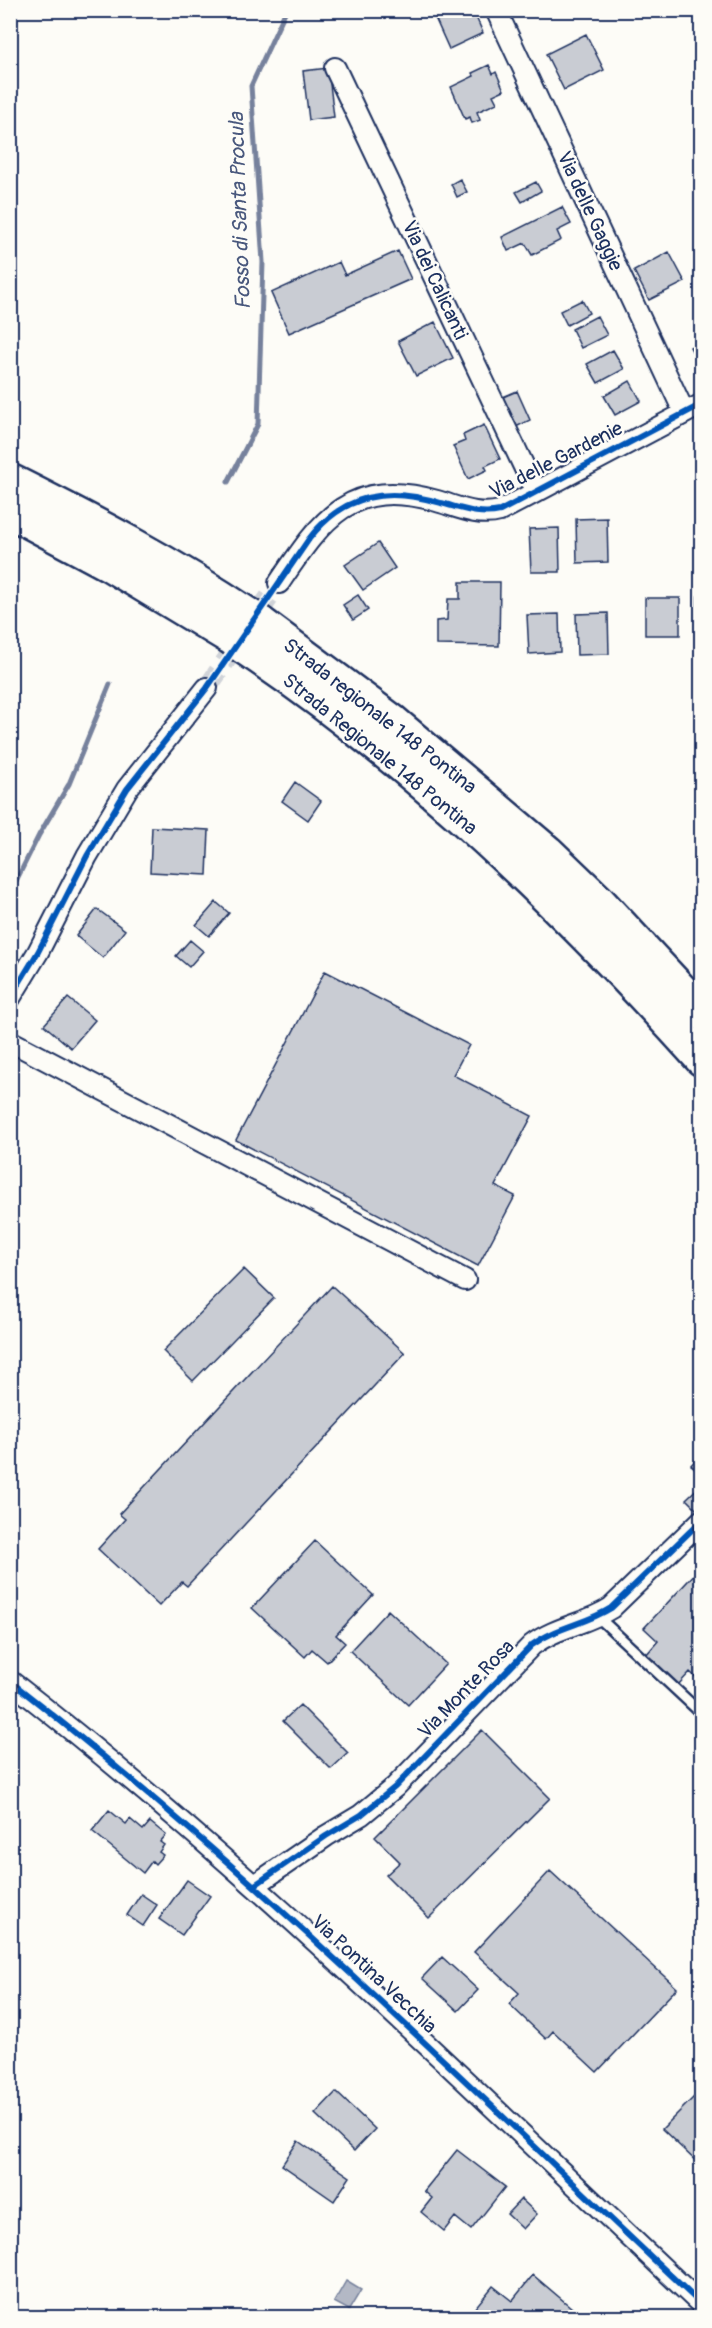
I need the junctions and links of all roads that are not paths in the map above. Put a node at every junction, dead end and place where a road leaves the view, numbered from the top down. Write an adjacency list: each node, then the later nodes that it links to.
1 (496, 10): 3 (street, Via delle Gaggie)
2 (334, 68): 5 (street, Via dei Calicanti)
3 (693, 408): 5 (street, Via delle Gardenie)
4 (10, 481): 8 (highway, Strada regionale 148 Pontina)
5 (536, 492): 7 (street, Via delle Gardenie)
6 (10, 511): 8 (highway, Strada Regionale 148 Pontina)
7 (279, 583)
8 (246, 631): 11 (highway, Strada regionale 148 Pontina); 13 (highway, Strada Regionale 148 Pontina)
9 (207, 688): 10 (street)
10 (10, 998)
11 (702, 1013)
12 (10, 1041): 14 (street)
13 (702, 1059)
14 (465, 1280)
15 (702, 1520): 16 (street, Via Monte Rosa)
16 (597, 1616): 18 (lane); 19 (street, Via Monte Rosa)
17 (10, 1682): 19 (street, Via Pontina Vecchia)
18 (702, 1714)
19 (255, 1885): 20 (street, Via Pontina Vecchia)
20 (702, 2305)

